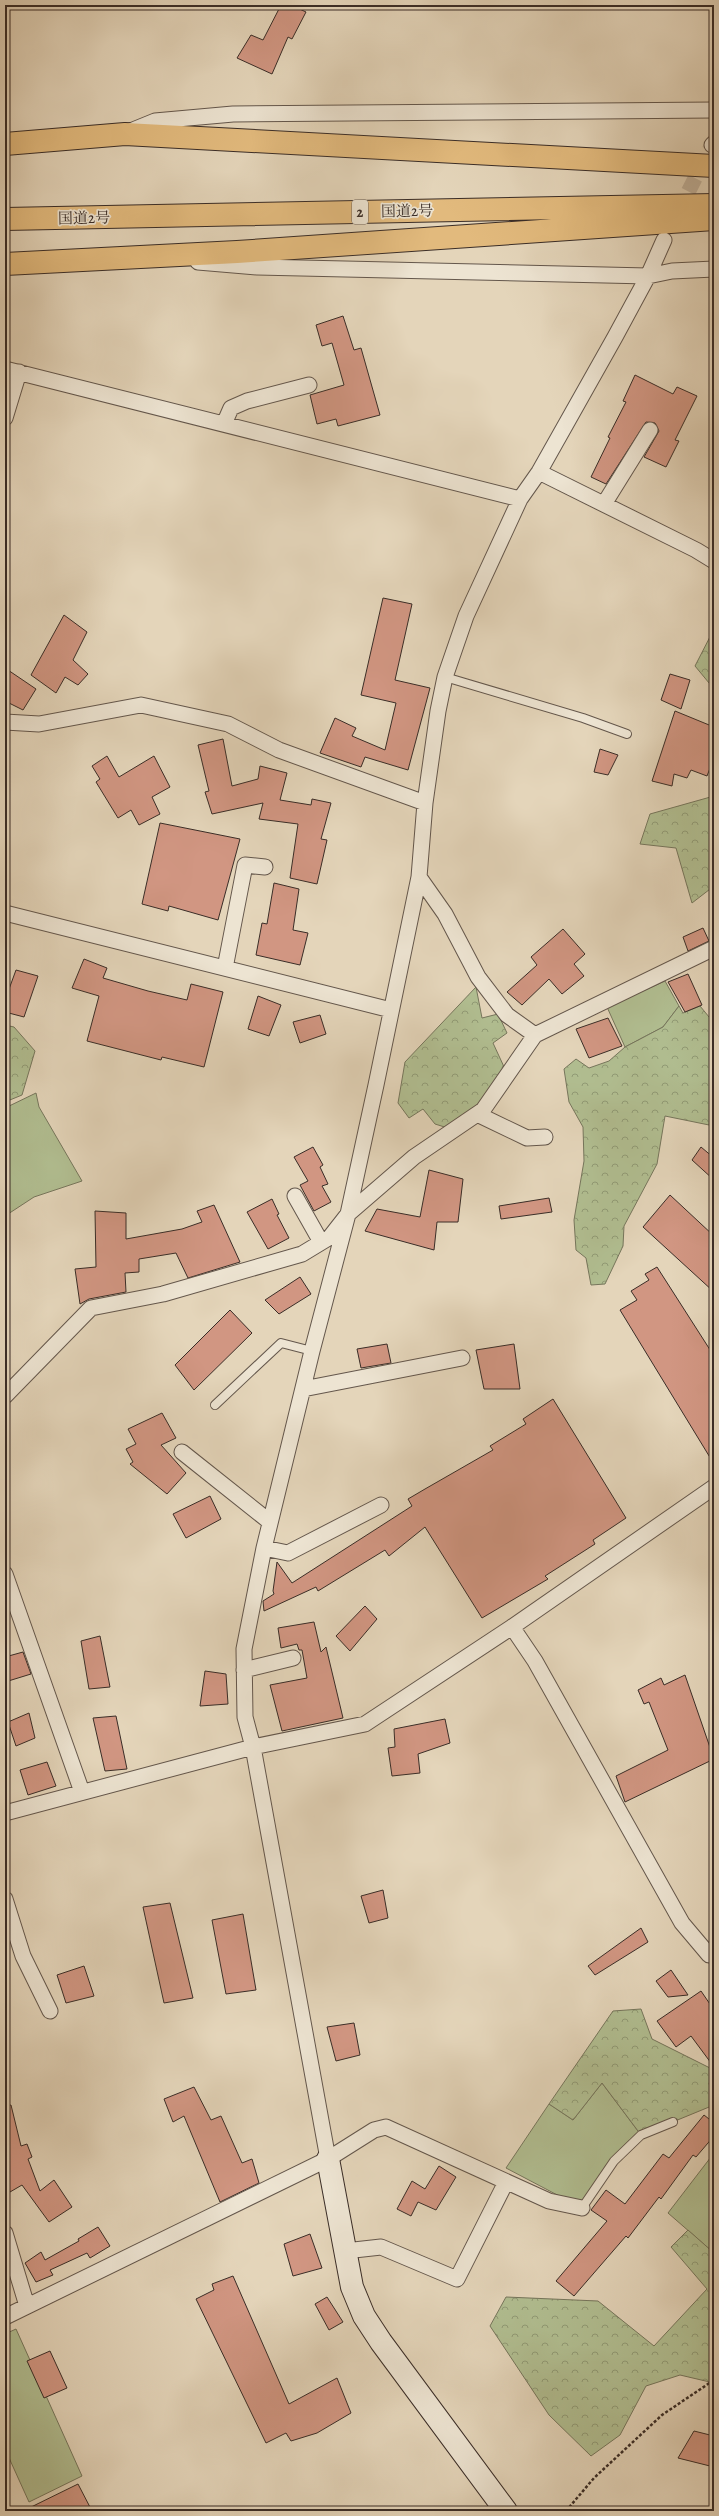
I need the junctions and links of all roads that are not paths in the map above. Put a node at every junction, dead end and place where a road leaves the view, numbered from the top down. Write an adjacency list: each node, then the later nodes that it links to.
1 (714, 110): 2 (street)
2 (125, 134): 3 (highway); 4 (highway)
3 (5, 144)
4 (713, 151)
5 (714, 205): 6 (highway, 国道2号 / 2)
6 (5, 219)
7 (714, 219): 9 (highway)
8 (664, 240): 12 (street)
9 (136, 257): 10 (highway); 12 (street)
10 (5, 264)
11 (714, 268): 12 (street)
12 (648, 276): 18 (street)
13 (12, 370): 15 (street); 16 (street)
14 (309, 385): 16 (street)
15 (5, 418)
16 (224, 424): 19 (street)
17 (650, 430): 20 (street)
18 (539, 472): 19 (street); 20 (street)
19 (520, 500): 22 (street)
20 (604, 504): 21 (street)
21 (714, 561)
22 (445, 677): 24 (lane); 25 (street)
23 (5, 722): 25 (street)
24 (627, 734)
25 (425, 803): 27 (street)
26 (265, 867): 30 (street)
27 (419, 877): 31 (street); 32 (street)
28 (5, 913): 30 (street)
29 (714, 948): 32 (street)
30 (225, 968): 31 (street)
31 (392, 1010): 36 (street)
32 (535, 1035): 33 (street)
33 (478, 1114): 34 (street); 36 (street)
34 (545, 1137)
35 (295, 1196): 37 (street)
36 (348, 1214): 37 (street); 38 (street)
37 (321, 1242): 41 (street)
38 (312, 1351): 40 (street); 42 (lane)
39 (462, 1358): 40 (street)
40 (302, 1390): 46 (street)
41 (5, 1396)
42 (214, 1405)
43 (182, 1452): 46 (street)
44 (714, 1488): 49 (street)
45 (381, 1505): 47 (street)
46 (270, 1522): 47 (street)
47 (264, 1548): 51 (street)
48 (5, 1574): 53 (street)
49 (512, 1627): 52 (street); 56 (street)
50 (293, 1658): 51 (street)
51 (244, 1670): 52 (street)
52 (253, 1747): 53 (street); 59 (street)
53 (82, 1792): 54 (street)
54 (5, 1812)
55 (5, 1899): 57 (street)
56 (714, 1955)
57 (50, 2011)
58 (673, 2122): 61 (lane)
59 (328, 2159): 60 (street); 63 (street); 64 (street)
60 (506, 2182): 61 (street); 63 (street)
61 (582, 2208)
62 (5, 2233): 64 (street)
63 (345, 2251): 66 (street)
64 (27, 2306): 65 (street)
65 (5, 2317)
66 (506, 2511)

